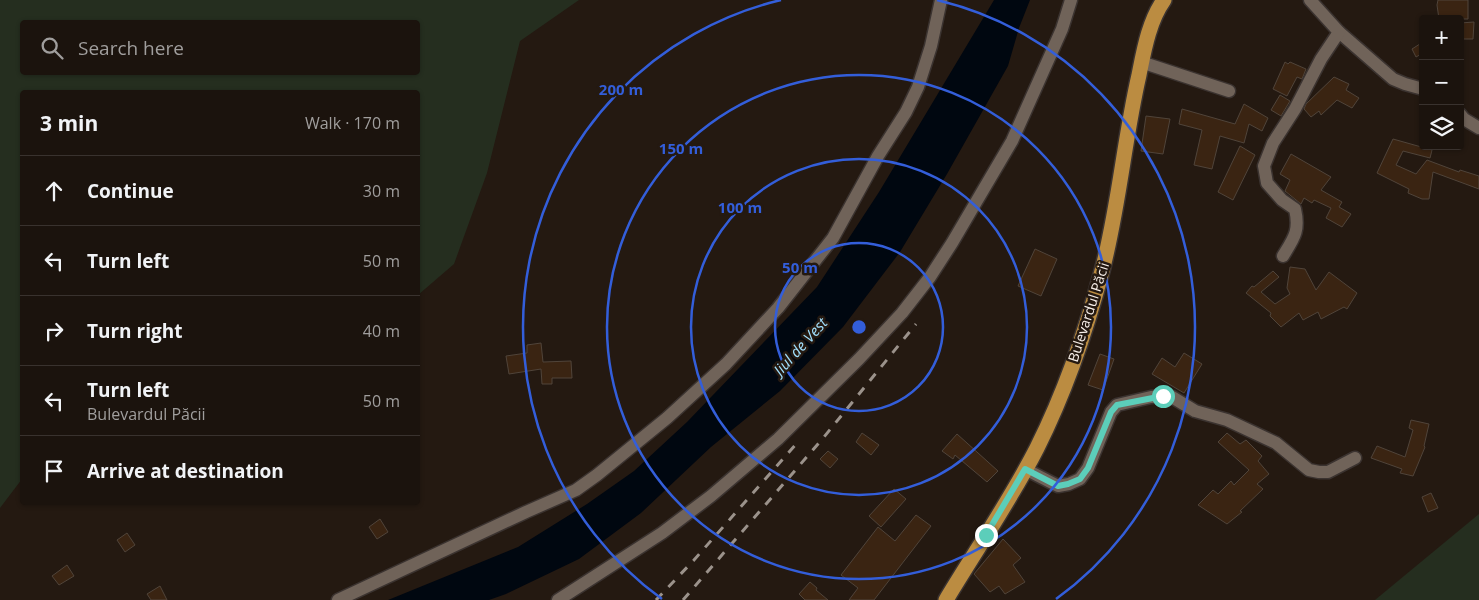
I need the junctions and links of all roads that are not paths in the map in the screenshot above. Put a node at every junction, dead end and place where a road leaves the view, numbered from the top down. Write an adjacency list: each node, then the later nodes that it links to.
1 (942, 0): 14 (street)
2 (1071, 0): 15 (street)
3 (1164, 0): 6 (main road, Bulevardul Păcii)
4 (1310, 0): 5 (street)
5 (1339, 32): 7 (street); 11 (street)
6 (1141, 62): 8 (street); 13 (main road, Bulevardul Păcii)
7 (1419, 88)
8 (1229, 91)
9 (1464, 119): 10 (street)
10 (1479, 128)
11 (1283, 256)
12 (1355, 458): 13 (street)
13 (1025, 469): 16 (main road, Bulevardul Păcii)
14 (338, 600)
15 (558, 600)
16 (946, 600)

